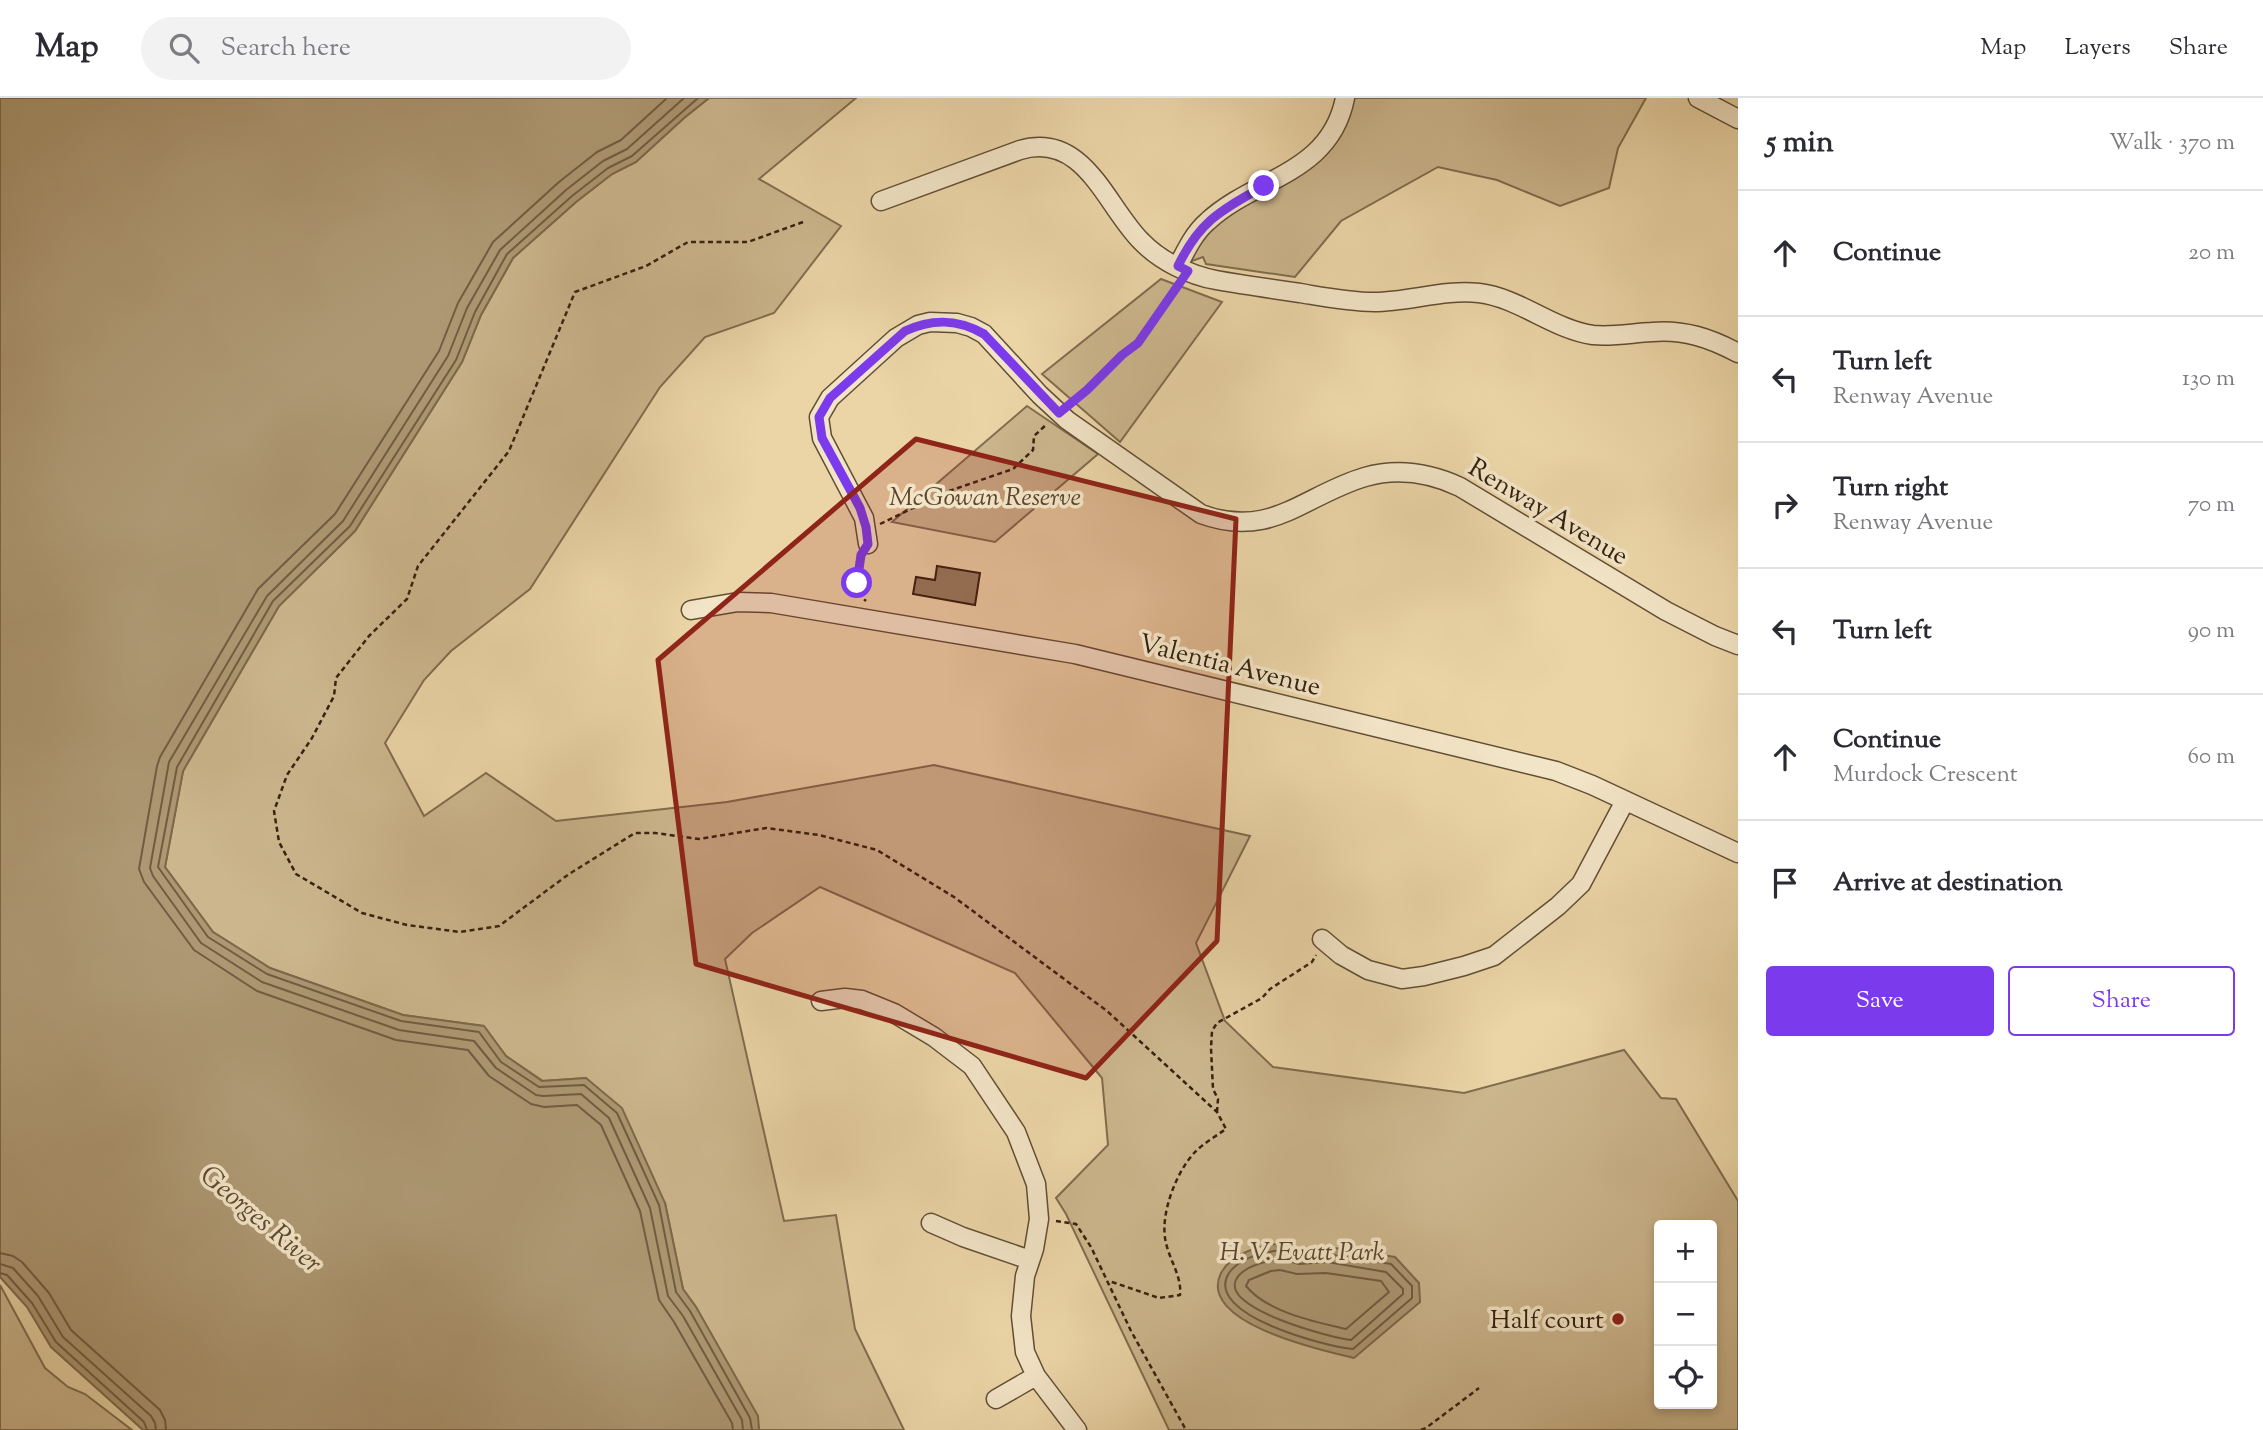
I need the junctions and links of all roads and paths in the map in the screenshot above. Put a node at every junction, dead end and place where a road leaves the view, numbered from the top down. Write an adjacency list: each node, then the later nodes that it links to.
1 (1345, 98): 6 (street)
2 (1698, 98): 3 (street)
3 (1738, 118)
4 (881, 201): 6 (street)
5 (803, 222): 18 (path)
6 (1183, 269): 7 (street); 8 (path)
7 (1738, 353)
8 (1059, 413): 9 (path); 10 (street, Renway Avenue); 13 (street, Renway Avenue)
9 (880, 524)
10 (868, 544): 11 (path)
11 (870, 604)
12 (691, 610): 14 (street, Valentia Avenue)
13 (1738, 645)
14 (1625, 801): 15 (street, Valentia Avenue); 16 (street)
15 (1738, 853)
16 (1322, 939): 18 (path)
17 (821, 1001): 19 (street)
18 (1217, 1112): 22 (path)
19 (1039, 1220): 21 (street); 22 (path)
20 (931, 1223): 21 (street)
21 (1030, 1260): 23 (street)
22 (1109, 1282): 27 (path)
23 (1036, 1376): 25 (street); 26 (street)
24 (1479, 1388): 28 (path)
25 (996, 1399)
26 (1077, 1430)
27 (1186, 1430)
28 (1421, 1430)

